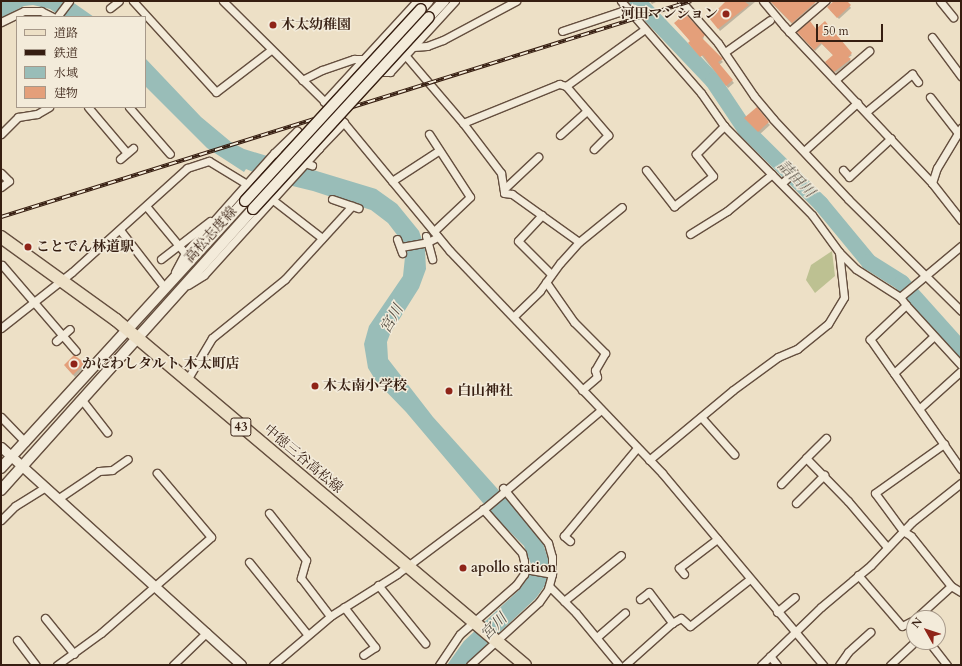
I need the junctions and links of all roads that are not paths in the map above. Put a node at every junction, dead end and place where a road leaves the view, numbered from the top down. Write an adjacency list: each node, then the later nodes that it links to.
1 (69, 1): 18 (street)
2 (119, 1): 15 (street)
3 (133, 1): 27 (street)
4 (223, 1): 27 (street)
5 (428, 1): 14 (main road, 高松志度線)
6 (444, 1): 104 (main road, 高松志度線, bridge)
7 (455, 1): 26 (street)
8 (516, 1): 26 (street)
9 (621, 1): 16 (street)
10 (681, 1): 29 (street)
11 (763, 1): 24 (street)
12 (825, 1): 24 (street)
13 (940, 1): 19 (street)
14 (419, 5): 31 (street); 103 (main road, 高松志度線, bridge)
15 (110, 8)
16 (628, 10): 22 (street); 23 (street)
17 (53, 16): 21 (street)
18 (57, 16)
19 (953, 16)
20 (770, 20): 29 (street)
21 (1, 22)
22 (645, 29): 36 (street); 47 (street)
23 (562, 31)
24 (789, 32): 34 (street)
25 (932, 37): 32 (street)
26 (413, 47): 30 (street)
27 (271, 50): 33 (street)
28 (869, 51): 34 (street)
29 (725, 52): 57 (street)
30 (405, 55): 31 (street); 46 (street)
31 (364, 59): 33 (street); 38 (street)
32 (961, 76)
33 (302, 80): 38 (street)
34 (835, 80): 39 (street)
35 (918, 82): 44 (street)
36 (566, 86): 43 (street); 46 (street)
37 (930, 97): 48 (street)
38 (324, 102): 45 (street)
39 (857, 103): 44 (street); 57 (street)
40 (47, 108): 49 (street)
41 (89, 108): 58 (street)
42 (130, 108): 60 (street)
43 (587, 111): 51 (street); 55 (street)
44 (866, 112): 52 (street)
45 (344, 122): 54 (street); 70 (street)
46 (464, 123): 76 (street)
47 (724, 126): 64 (street); 68 (street)
48 (960, 131): 72 (street)
49 (1, 134)
50 (429, 134): 56 (street)
51 (560, 135)
52 (891, 138): 65 (street); 72 (street)
53 (133, 148): 58 (street)
54 (318, 148): 59 (street); 63 (street)
55 (594, 149)
56 (438, 151): 70 (street); 85 (street)
57 (804, 151): 100 (street)
58 (127, 153): 62 (street)
59 (274, 153): 63 (street); 69 (street)
60 (170, 154)
61 (538, 157): 76 (street)
62 (120, 159)
63 (309, 164): 74 (street)
64 (646, 170)
65 (843, 170)
66 (794, 172): 71 (street)
67 (1, 173): 75 (street)
68 (772, 174): 71 (street); 86 (street)
69 (253, 177): 73 (street); 74 (street)
70 (392, 181): 85 (street)
71 (782, 183): 94 (street)
72 (932, 183): 83 (street)
73 (246, 185): 78 (street); 79 (street); 81 (street)
74 (289, 186): 78 (street)
75 (1, 187)
76 (504, 189): 82 (street)
77 (332, 199): 88 (street)
78 (272, 200): 88 (street); 104 (street)
79 (146, 206): 84 (street); 92 (street)
80 (622, 207): 91 (street)
81 (220, 213): 92 (street); 95 (street)
82 (542, 215): 91 (street); 99 (street)
83 (960, 216)
84 (120, 230): 101 (street); 103 (street)
85 (436, 234): 90 (street); 109 (street)
86 (690, 234)
87 (1, 237): 101 (main road, 中徳三谷高松線 / 43)
88 (322, 238): 121 (street)
89 (397, 239): 90 (street)
90 (426, 240): 97 (street)
91 (579, 242): 99 (street)
92 (178, 244): 95 (street); 96 (street)
93 (961, 246): 100 (street)
94 (839, 252): 105 (street); 127 (street)
95 (186, 253): 103 (street)
96 (160, 259)
97 (432, 259)
98 (2, 266): 106 (street)
99 (551, 274): 102 (street)
100 (925, 275): 105 (street); 108 (street)
101 (61, 281): 106 (street); 112 (main road, 中徳三谷高松線 / 43)
102 (546, 282): 109 (street); 122 (street)
103 (165, 288): 112 (main road, 高松志度線)
104 (182, 289): 115 (main road, 高松志度線)
105 (900, 297): 107 (street)
106 (35, 301): 110 (street); 113 (street)
107 (906, 305): 114 (street); 120 (street)
108 (960, 310)
109 (512, 317): 122 (street)
110 (1, 328)
111 (70, 329): 113 (street)
112 (127, 330): 115 (main road, 中徳三谷高松線 / 43); 130 (main road, 高松志度線)
113 (63, 335): 116 (street); 117 (street)
114 (934, 336): 118 (street); 120 (street)
115 (138, 338): 121 (main road, 中徳三谷高松線 / 43); 123 (main road, 高松志度線)
116 (56, 341)
117 (76, 350)
118 (961, 365)
119 (961, 371): 124 (street)
120 (894, 373): 124 (street)
121 (187, 380): 160 (main road, 中徳三谷高松線 / 43)
122 (582, 390): 125 (street)
123 (82, 400): 128 (street); 139 (main road, 高松志度線)
124 (920, 408): 131 (street)
125 (601, 410): 133 (street); 148 (street)
126 (1, 417): 130 (street)
127 (701, 417): 134 (street); 138 (street)
128 (107, 432)
129 (826, 438): 136 (street)
130 (25, 442): 135 (main road, 高松志度線)
131 (944, 444): 141 (street); 154 (street)
132 (1, 447): 135 (street)
133 (637, 448): 138 (street); 156 (street)
134 (734, 454)
135 (12, 457): 139 (street); 140 (main road, 高松志度線)
136 (806, 458): 143 (street); 144 (street)
137 (128, 459): 149 (street)
138 (649, 460): 155 (street)
139 (22, 466): 146 (street); 147 (main road, 高松志度線)
140 (1, 468)
141 (961, 469)
142 (157, 473): 167 (street)
143 (824, 475): 150 (street); 157 (street)
144 (781, 484)
145 (961, 484): 154 (street)
146 (46, 487): 149 (street); 153 (street)
147 (1, 490)
148 (504, 491): 151 (street); 162 (street)
149 (59, 498): 167 (street)
150 (796, 503)
151 (484, 508): 160 (street); 161 (street)
152 (269, 513): 178 (street)
153 (1, 520)
154 (903, 531): 157 (street); 169 (street)
155 (716, 539): 163 (street); 165 (street)
156 (570, 541)
157 (887, 547): 164 (street)
158 (621, 555): 173 (street)
159 (249, 562): 186 (street)
160 (408, 566): 166 (street); 180 (main road, 中徳三谷高松線 / 43)
161 (526, 570): 162 (street); 180 (street)
162 (551, 574): 168 (street)
163 (684, 574)
164 (858, 575): 182 (street); 185 (street)
165 (750, 579): 176 (street); 181 (street)
166 (378, 585): 174 (street); 190 (street)
167 (155, 586): 183 (street); 193 (street)
168 (549, 586): 173 (street); 189 (street)
169 (952, 586): 170 (street); 175 (street)
170 (961, 592)
171 (795, 597): 176 (street)
172 (640, 599): 181 (street)
173 (564, 601): 187 (street)
174 (344, 606): 178 (street); 194 (street)
175 (926, 610)
176 (777, 612): 185 (street)
177 (625, 613): 187 (street)
178 (330, 616): 186 (street)
179 (45, 618): 193 (street)
180 (474, 622): 189 (main road, 中徳三谷高松線 / 43); 201 (street)
181 (672, 623): 205 (street)
182 (906, 624)
183 (206, 632): 198 (street); 199 (street)
184 (870, 632): 209 (street)
185 (795, 633): 195 (street); 208 (street)
186 (307, 634): 200 (street)
187 (597, 637): 204 (street)
188 (17, 640): 196 (street)
189 (494, 640): 202 (street); 203 (main road, 中徳三谷高松線 / 43)
190 (425, 643)
191 (906, 650): 210 (street)
192 (935, 650): 211 (street)
193 (74, 654): 197 (street)
194 (363, 655)
195 (770, 656): 206 (street); 207 (street)
196 (36, 665)
197 (57, 665)
198 (173, 665)
199 (241, 665)
200 (273, 665)
201 (439, 665)
202 (470, 665)
203 (525, 665)
204 (619, 665)
205 (625, 665)
206 (761, 665)
207 (777, 665)
208 (823, 665)
209 (839, 665)
210 (890, 665)
211 (947, 665)

